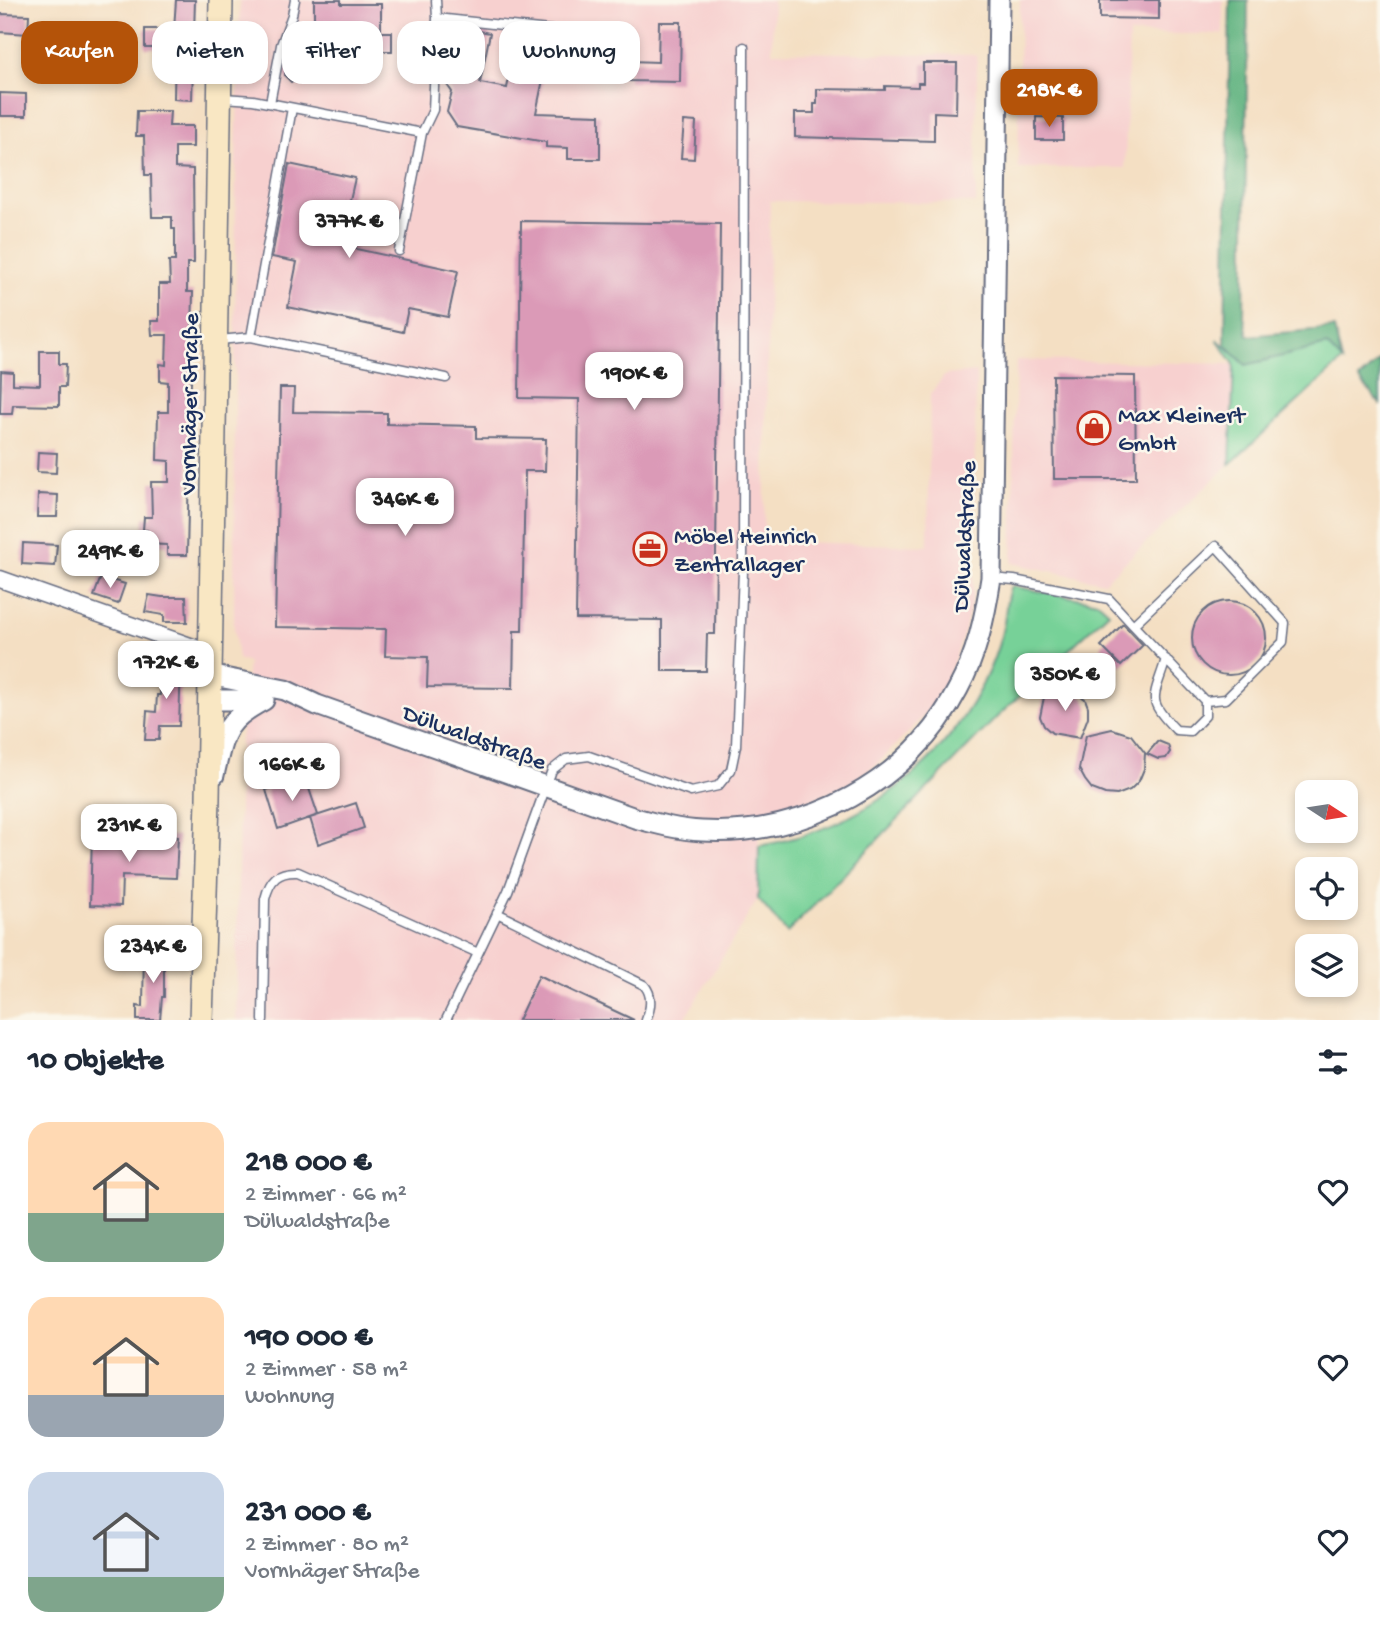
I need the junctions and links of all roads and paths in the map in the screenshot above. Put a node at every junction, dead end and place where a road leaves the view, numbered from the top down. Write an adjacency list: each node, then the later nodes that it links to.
1 (221, 0): 8 (main road, Vornhäger Straße)
2 (295, 0): 9 (lane)
3 (436, 0): 5 (lane)
4 (999, 0): 16 (street, Dülwaldstraße)
5 (437, 18): 6 (lane); 11 (lane)
6 (499, 25)
7 (744, 47): 25 (lane)
8 (220, 97): 9 (lane); 14 (main road, Vornhäger Straße)
9 (270, 103): 10 (lane)
10 (292, 108): 11 (lane); 13 (lane)
11 (422, 133): 12 (lane)
12 (399, 251)
13 (251, 337): 14 (lane); 15 (lane)
14 (216, 341): 20 (main road, Vornhäger Straße)
15 (446, 378)
16 (991, 578): 18 (lane); 25 (street, Dülwaldstraße)
17 (0, 579): 20 (street)
18 (1133, 625): 19 (lane); 23 (lane)
19 (1166, 659): 23 (lane); 23 (lane)
20 (210, 664): 21 (main road, Vornhäger Straße); 24 (street, Dülwaldstraße)
21 (209, 700): 22 (street, Dülwaldstraße); 26 (main road, Vornhäger Straße)
22 (264, 700): 24 (street, Dülwaldstraße); 26 (street)
23 (1205, 701)
24 (317, 705): 25 (street, Dülwaldstraße)
25 (545, 787): 27 (lane)
26 (208, 799): 29 (main road, Vornhäger Straße)
27 (497, 913): 28 (lane); 32 (lane)
28 (478, 953): 30 (lane); 31 (lane)
29 (201, 1020)
30 (262, 1020)
31 (446, 1020)
32 (646, 1020)

